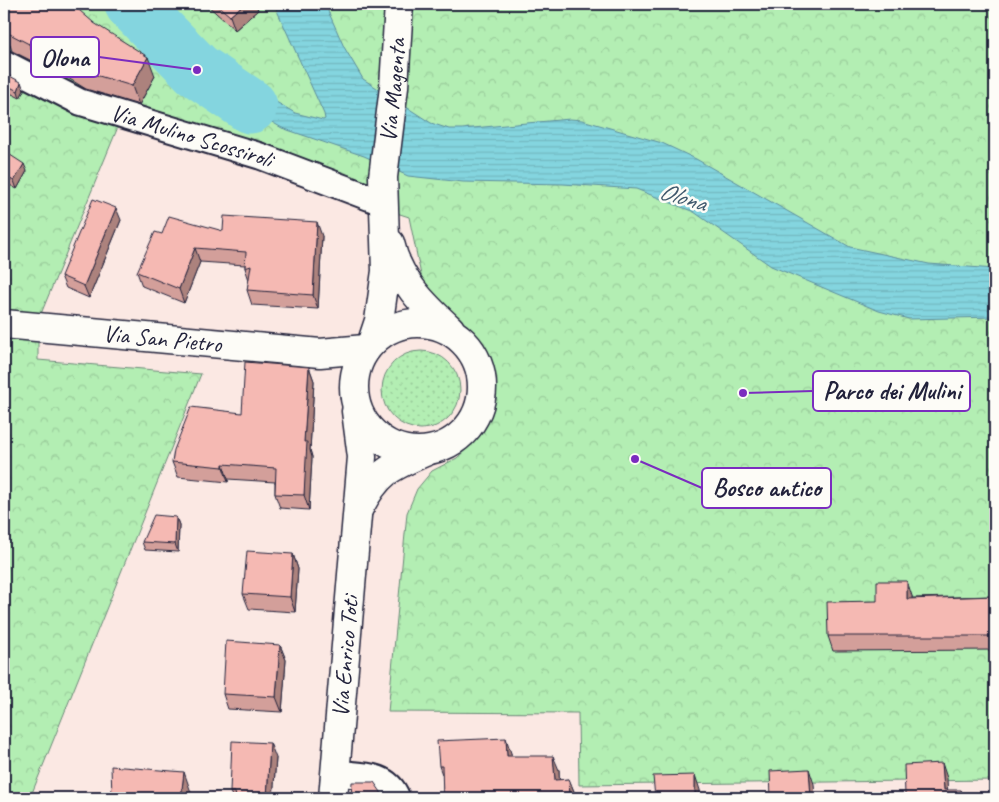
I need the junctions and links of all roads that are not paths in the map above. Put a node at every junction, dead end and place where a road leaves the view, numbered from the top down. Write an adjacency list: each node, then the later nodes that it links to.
1 (399, 4): 3 (street, Via Magenta)
2 (4, 63): 3 (street, Via Mulino Scossiroli)
3 (384, 199): 5 (street, Via Enrico Toti); 6 (street, Via Enrico Toti)
4 (4, 324): 6 (street, Via San Pietro)
5 (456, 335): 6 (street, Via Enrico Toti); 8 (street, Via Enrico Toti)
6 (364, 354): 7 (street, Via Enrico Toti)
7 (354, 398): 8 (street, Via Enrico Toti); 9 (street, Via Enrico Toti)
8 (428, 451): 9 (street, Via Enrico Toti)
9 (356, 514): 10 (street, Via Enrico Toti)
10 (334, 786): 11 (street)
11 (397, 798)

